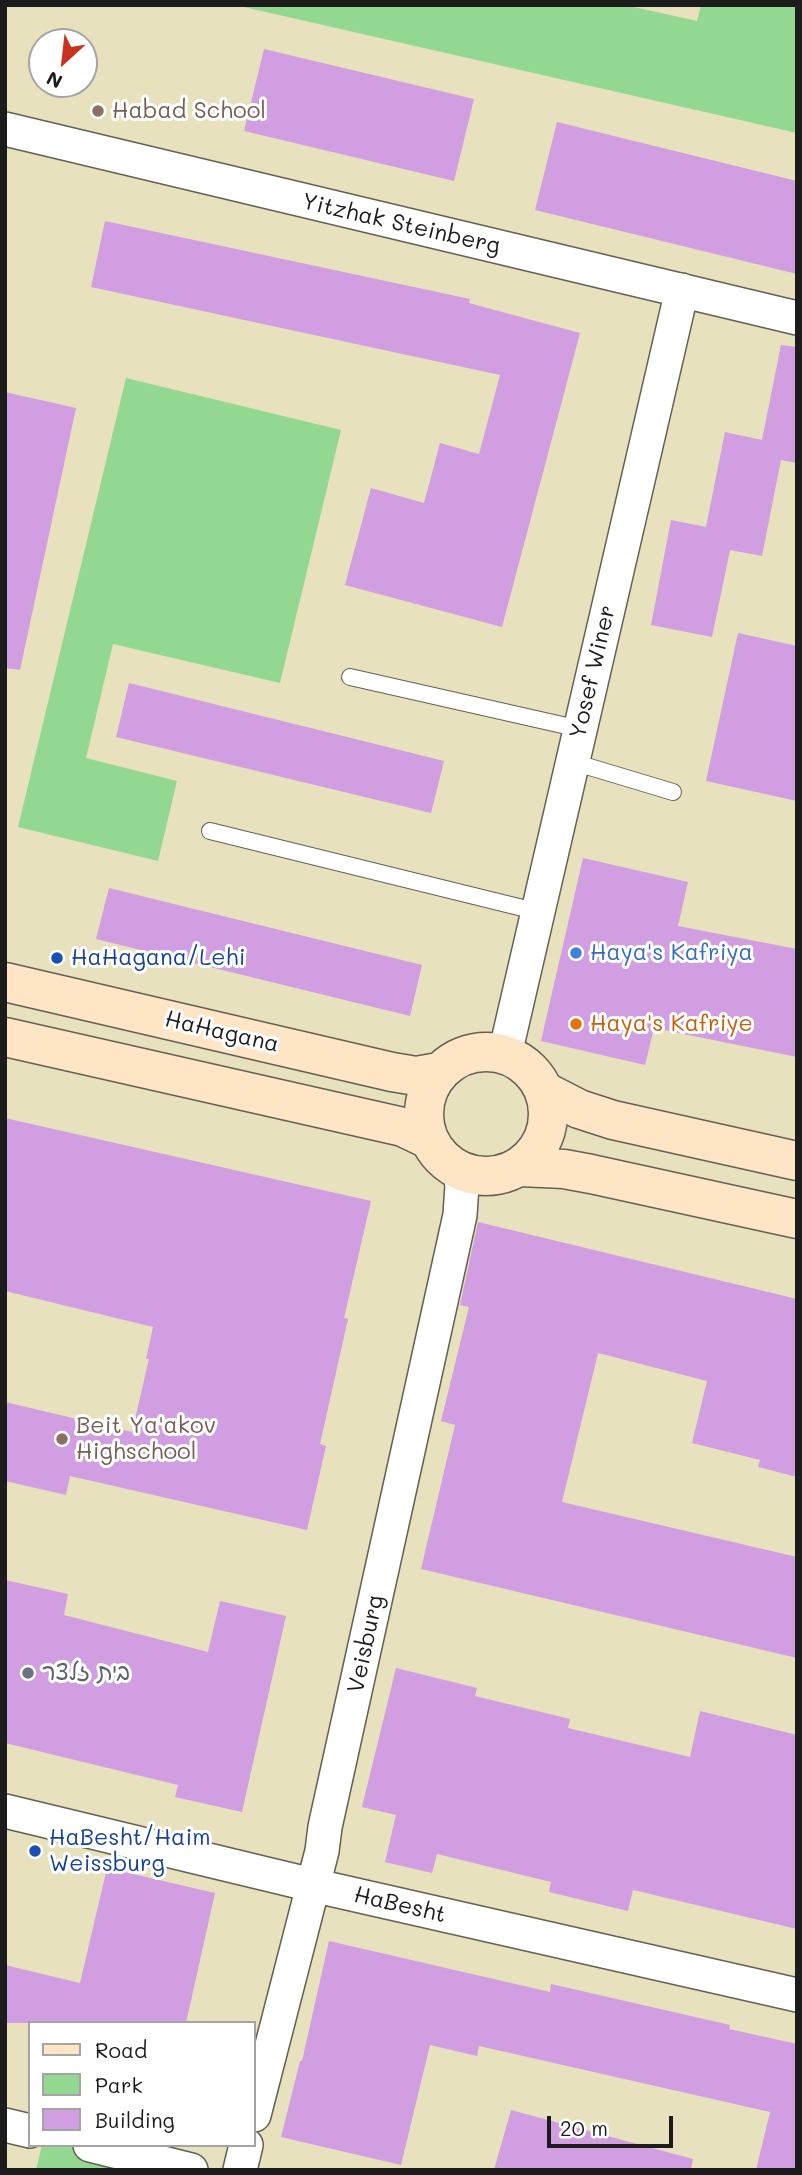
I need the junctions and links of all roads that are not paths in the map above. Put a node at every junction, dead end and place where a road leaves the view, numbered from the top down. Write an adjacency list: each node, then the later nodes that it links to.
1 (5, 130): 2 (street, Yitzhak Steinberg)
2 (682, 290): 3 (street, Yitzhak Steinberg); 5 (street, Yosef Winer)
3 (797, 318)
4 (350, 677): 5 (lane)
5 (580, 729): 6 (street, Yosef Winer)
6 (573, 762): 7 (lane); 9 (street, Yosef Winer)
7 (673, 792)
8 (210, 831): 9 (lane)
9 (539, 912): 12 (street, Yosef Winer)
10 (5, 982): 13 (street, HaHagana)
11 (5, 1037): 15 (street)
12 (505, 1054): 13 (street); 14 (street)
13 (439, 1072): 15 (street)
14 (544, 1091): 16 (street); 17 (street)
15 (428, 1139): 18 (street)
16 (797, 1161)
17 (520, 1167): 18 (street); 19 (street)
18 (459, 1171): 21 (street, Veisburg)
19 (797, 1219)
20 (5, 1811): 21 (street, HaBesht)
21 (312, 1885): 22 (street, HaBesht); 23 (street, Veisburg)
22 (797, 1995)
23 (256, 2107)
24 (5, 2125): 25 (street)
25 (28, 2131)
26 (98, 2147): 28 (street)
27 (246, 2147): 29 (street)
28 (191, 2170)
29 (240, 2170)

